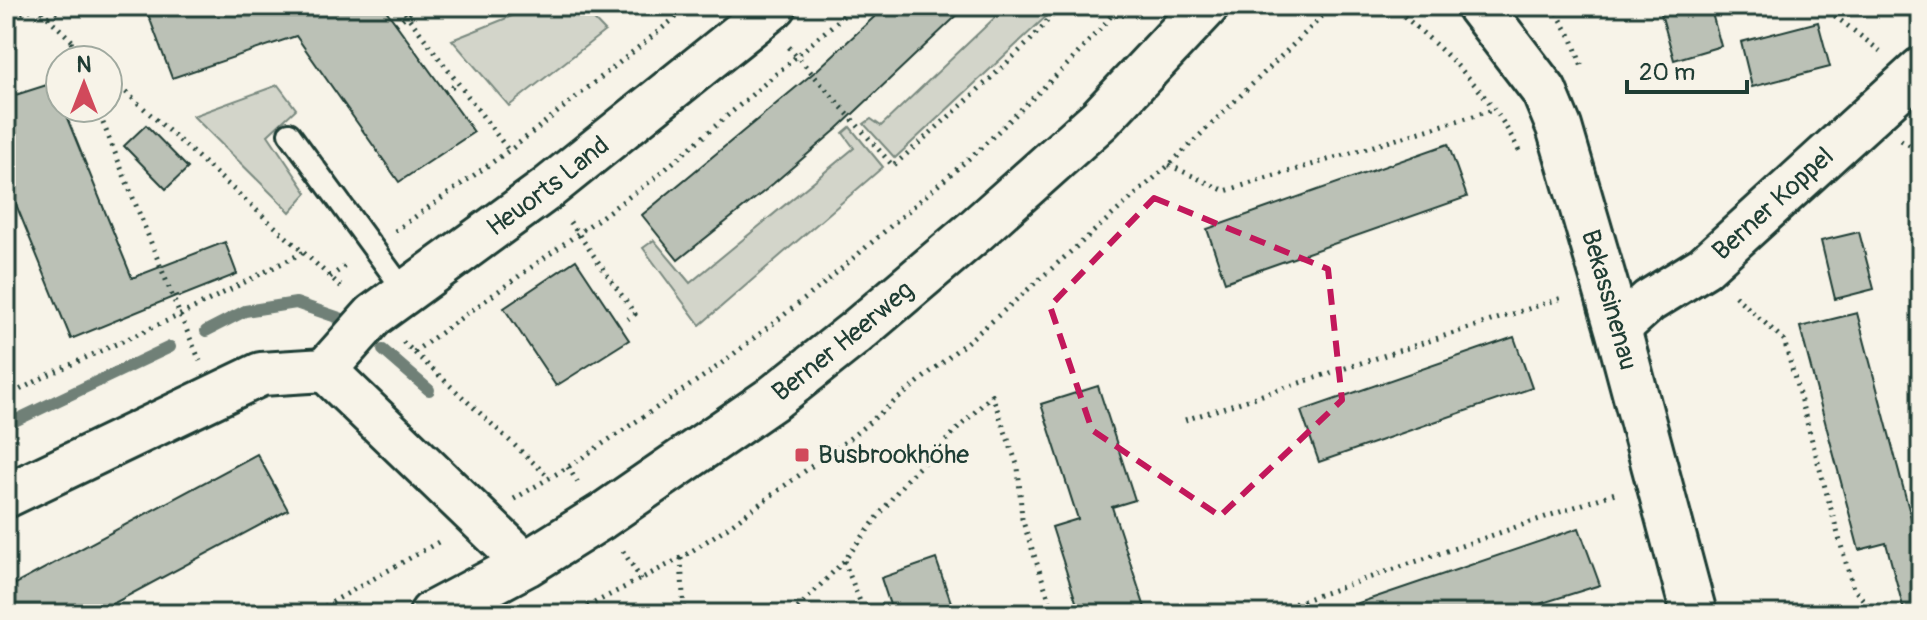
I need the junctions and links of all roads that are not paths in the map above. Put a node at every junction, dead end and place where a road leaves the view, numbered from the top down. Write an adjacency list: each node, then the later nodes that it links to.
1 (1206, 6): 10 (main road, Berner Heerweg)
2 (1479, 6): 7 (main road, Bekassinenau)
3 (771, 9): 6 (street, Heuorts Land)
4 (1902, 61): 7 (street, Berner Koppel)
5 (289, 133): 6 (lane)
6 (390, 304): 8 (street, Heuorts Land)
7 (1618, 329): 12 (main road, Bekassinenau)
8 (325, 370): 9 (street); 10 (street)
9 (6, 496)
10 (526, 564): 11 (main road, Berner Heerweg)
11 (432, 614)
12 (1694, 614)

